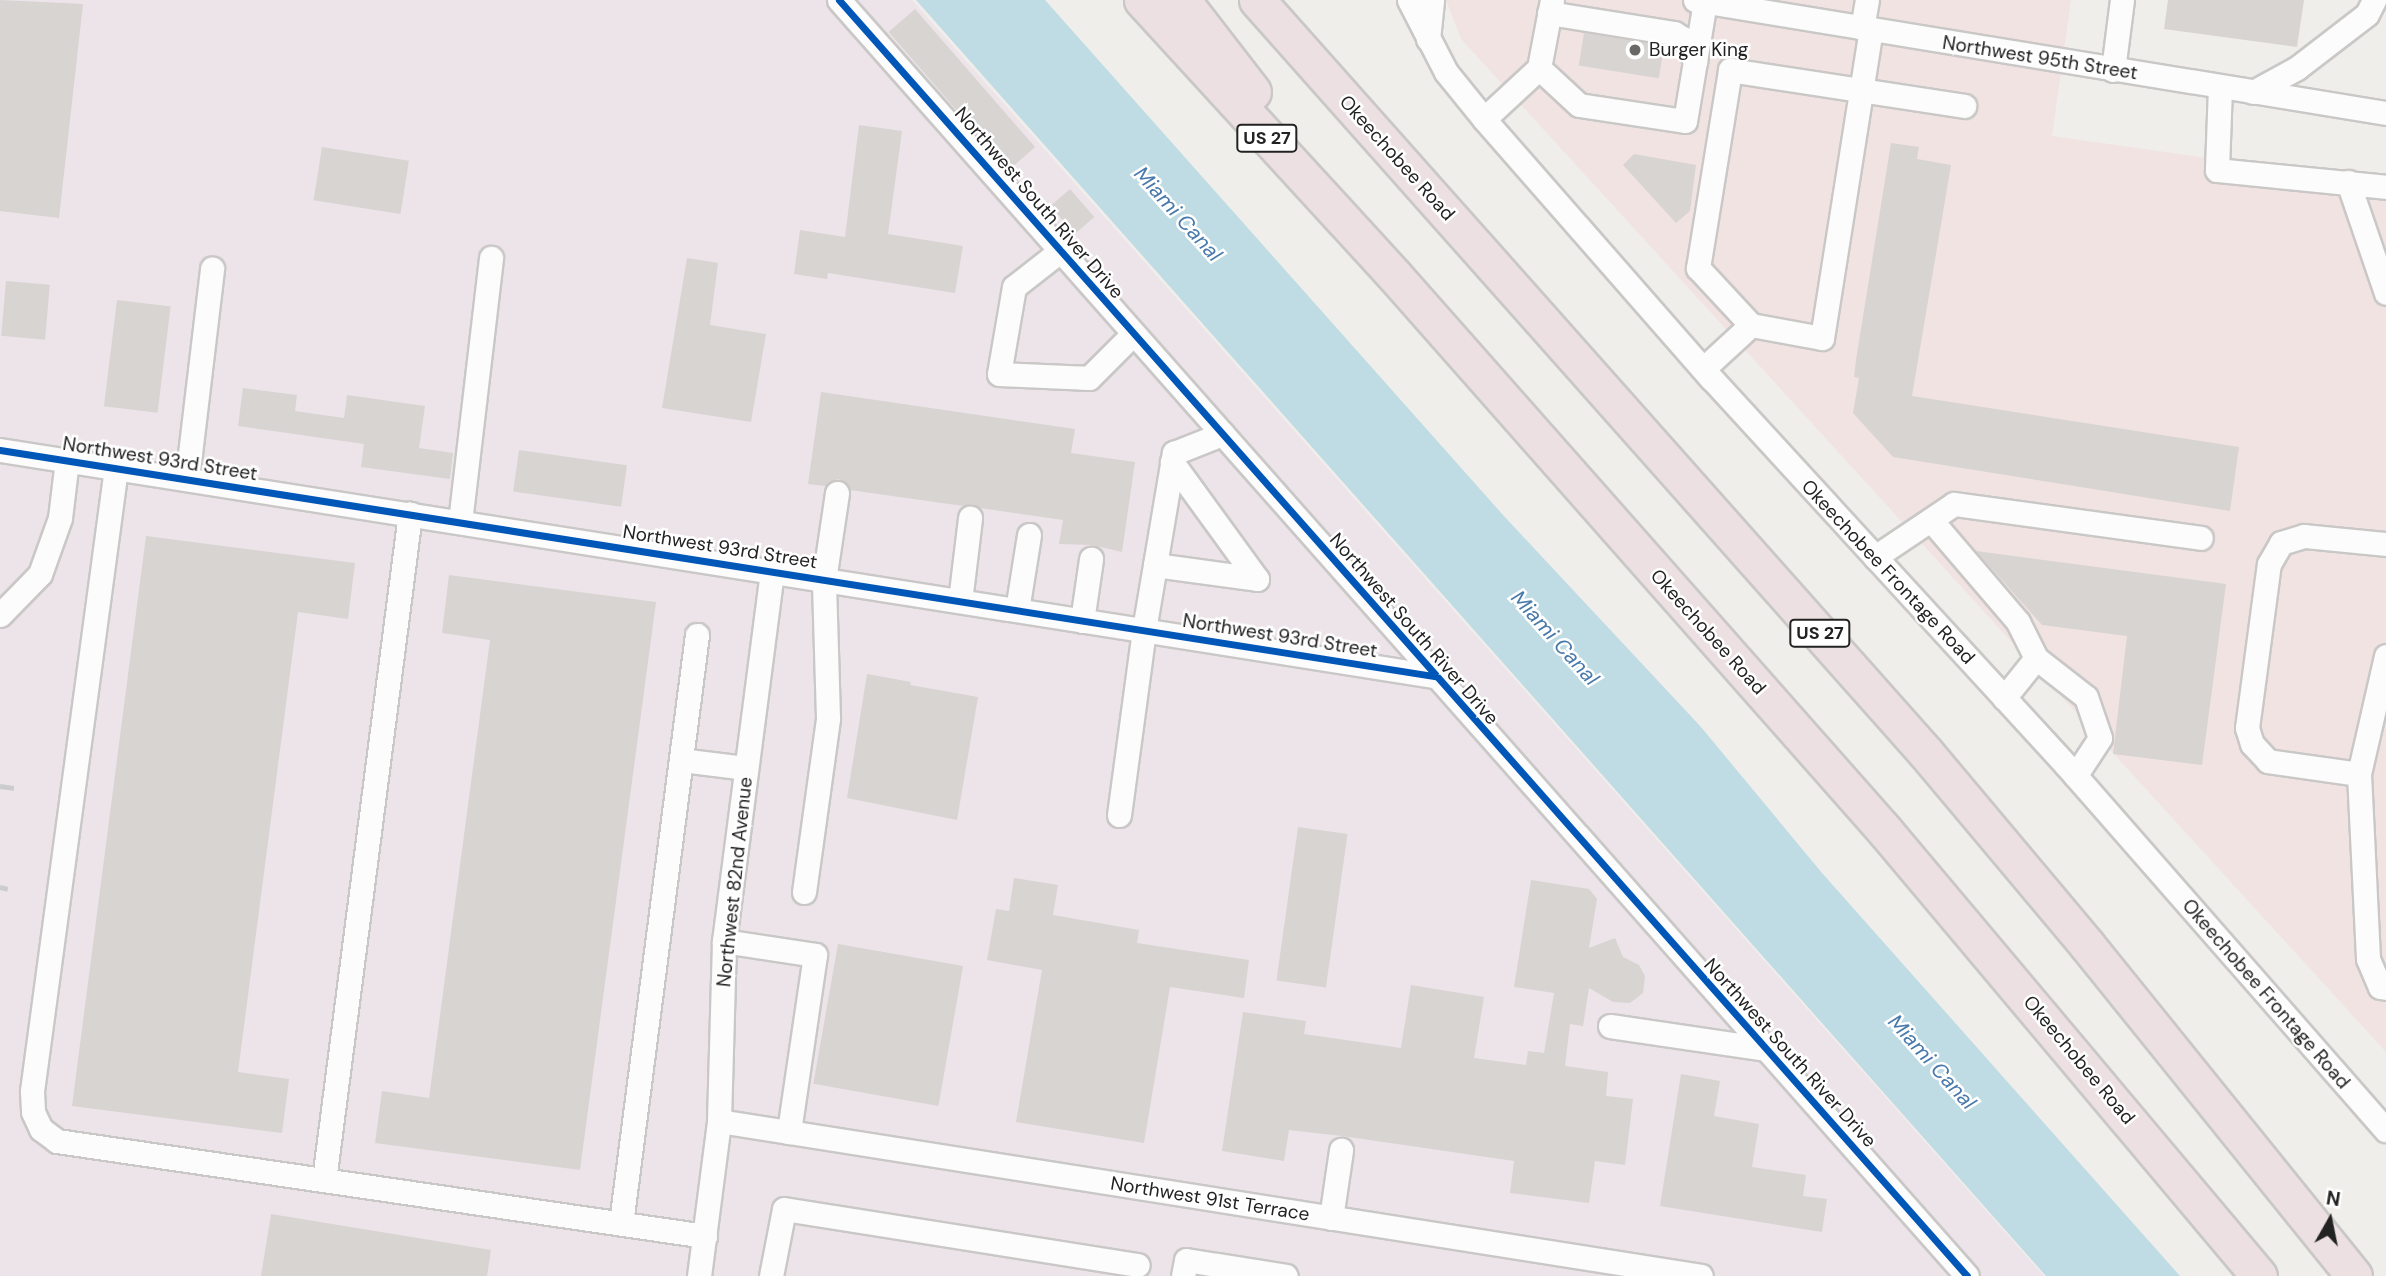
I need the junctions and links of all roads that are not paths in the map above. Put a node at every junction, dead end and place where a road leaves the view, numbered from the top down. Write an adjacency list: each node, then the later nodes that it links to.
1 (839, 0): 25 (street, Northwest South River Drive)
2 (1142, 0): 28 (highway, Okeechobee Road / US 27)
3 (1182, 0): 28 (highway)
4 (1257, 0): 77 (highway, Okeechobee Road / US 27)
5 (1409, 0): 13 (street, Okeechobee Frontage Road)
6 (1432, 0): 13 (street)
7 (1867, 0): 12 (street)
8 (2122, 0): 16 (street)
9 (2374, 0): 19 (street)
10 (1700, 1): 12 (street, Northwest 95th Street); 14 (street)
11 (1551, 7): 14 (street); 15 (street)
12 (1867, 29): 16 (street, Northwest 95th Street); 18 (street)
13 (1428, 39): 22 (street, Okeechobee Frontage Road)
14 (1695, 61): 15 (street)
15 (1539, 68): 22 (street)
16 (2113, 70): 17 (street, Northwest 95th Street)
17 (2220, 87): 19 (street, Northwest 95th Street); 23 (street)
18 (1862, 90): 20 (street); 30 (street); 30 (street)
19 (2253, 92): 21 (street, Northwest 95th Street)
20 (1964, 106)
21 (2386, 113)
22 (1484, 119): 32 (street, Okeechobee Frontage Road)
23 (2348, 182): 24 (street); 29 (street)
24 (2386, 187)
25 (1060, 251): 31 (street, Northwest South River Drive); 31 (street)
26 (491, 258): 43 (street)
27 (212, 268): 38 (street)
28 (1394, 275): 89 (highway, Okeechobee Road / US 27)
29 (2386, 293)
30 (1751, 325): 32 (street)
31 (1133, 334): 33 (street, Northwest South River Drive)
32 (1703, 369): 47 (street, Okeechobee Frontage Road)
33 (1222, 435): 36 (street); 60 (street, Northwest South River Drive)
34 (0, 450): 35 (street, Northwest 93rd Street)
35 (67, 460): 37 (street, Northwest 93rd Street); 54 (street)
36 (1172, 462): 49 (street); 49 (street)
37 (116, 468): 38 (street, Northwest 93rd Street); 76 (street)
38 (187, 479): 40 (street, Northwest 93rd Street)
39 (837, 493): 51 (street)
40 (410, 514): 43 (street, Northwest 93rd Street); 76 (street)
41 (970, 518): 52 (street)
42 (1931, 520): 45 (street); 47 (street); 59 (street)
43 (460, 522): 50 (street, Northwest 93rd Street)
44 (1029, 535): 53 (street)
45 (2202, 537)
46 (2386, 544): 64 (street)
47 (1875, 557): 61 (street, Okeechobee Frontage Road)
48 (1091, 559): 55 (street)
49 (1155, 565): 56 (street)
50 (772, 572): 51 (street, Northwest 93rd Street); 63 (street, Northwest 82nd Avenue)
51 (824, 580): 52 (street, Northwest 93rd Street); 67 (street)
52 (960, 601): 53 (street, Northwest 93rd Street)
53 (1017, 610): 55 (street, Northwest 93rd Street)
54 (0, 615)
55 (1082, 621): 56 (street, Northwest 93rd Street)
56 (1144, 630): 60 (street, Northwest 93rd Street); 66 (street)
57 (697, 635): 62 (street)
58 (2386, 656): 64 (street)
59 (2036, 657): 61 (street); 65 (street)
60 (1434, 676): 71 (street, Northwest South River Drive)
61 (2004, 698): 65 (street, Okeechobee Frontage Road)
62 (681, 760): 63 (street); 79 (street)
63 (746, 768): 68 (street, Northwest 82nd Avenue)
64 (2359, 774): 69 (street)
65 (2075, 776): 73 (street, Okeechobee Frontage Road)
66 (1119, 815)
67 (804, 892)
68 (724, 941): 72 (street, Northwest 82nd Avenue); 74 (street)
69 (2386, 988)
70 (1610, 1026): 71 (street)
71 (1765, 1049): 88 (street, Northwest South River Drive)
72 (719, 1121): 74 (street, Northwest 91st Terrace); 80 (street, Northwest 82nd Avenue)
73 (2386, 1130)
74 (789, 1132): 78 (street, Northwest 91st Terrace)
75 (1340, 1150): 78 (street)
76 (324, 1180): 79 (street)
77 (2295, 1203): 90 (highway); 91 (highway, Okeechobee Road / US 27)
78 (1331, 1218): 82 (street, Northwest 91st Terrace)
79 (621, 1223): 80 (street)
80 (705, 1236): 83 (street, Northwest 82nd Avenue)
81 (1138, 1265): 84 (street)
82 (1634, 1271): 87 (street, Northwest 91st Terrace)
83 (699, 1276)
84 (771, 1276)
85 (1183, 1276): 86 (street)
86 (1286, 1276)
87 (1701, 1276)
88 (1967, 1276)
89 (2259, 1276)
90 (2343, 1276)
91 (2354, 1276)

